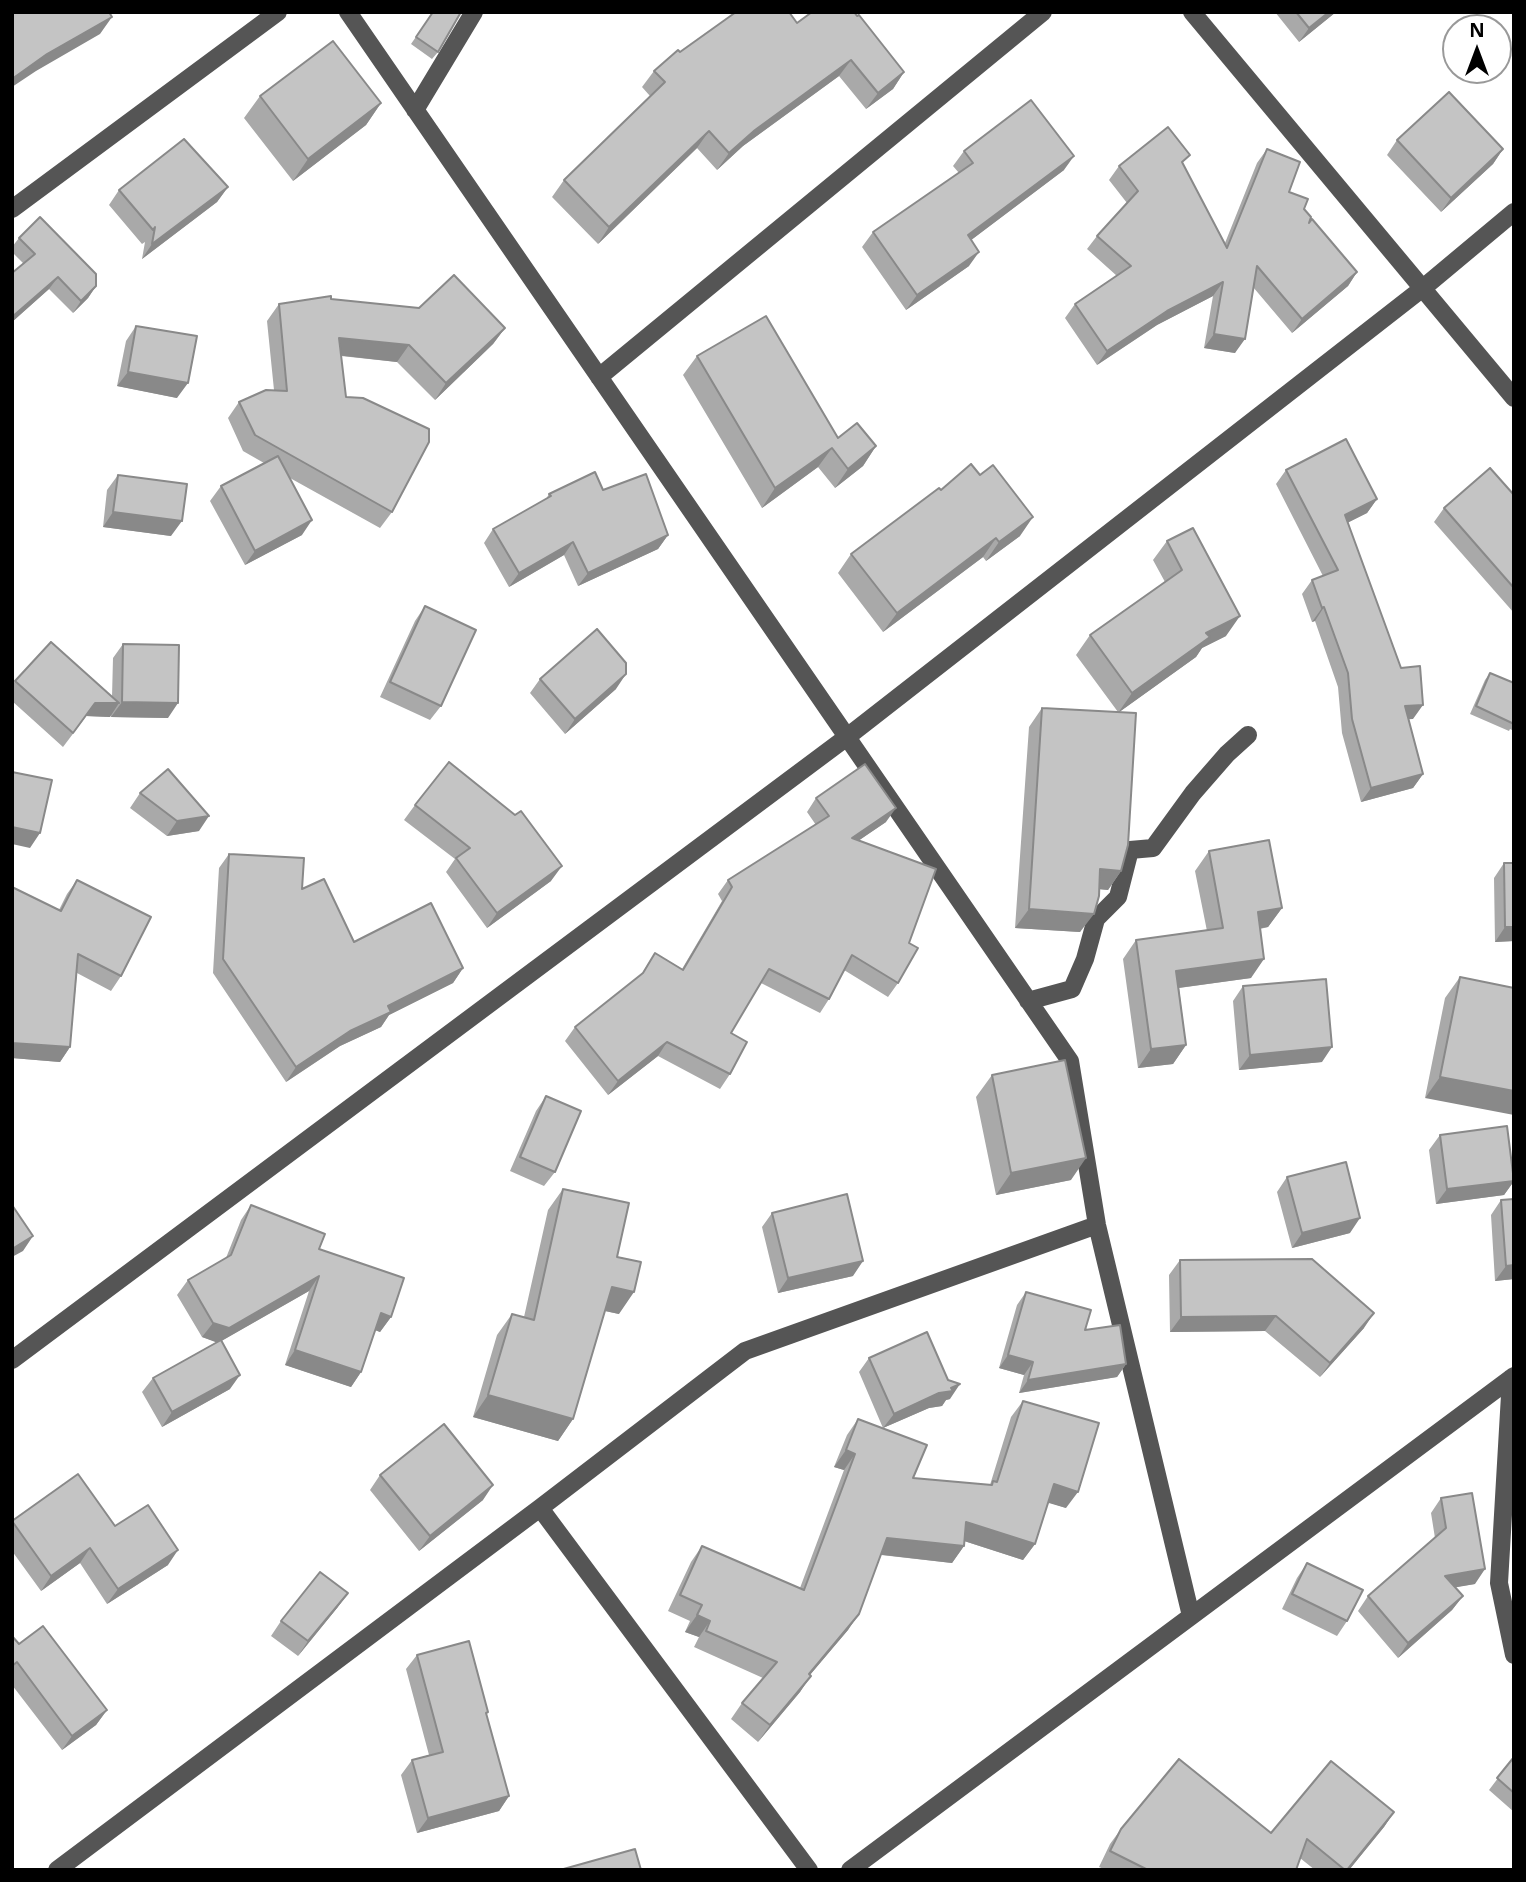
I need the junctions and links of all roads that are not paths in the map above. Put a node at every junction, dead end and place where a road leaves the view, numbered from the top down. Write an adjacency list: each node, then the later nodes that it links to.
1 (278, 12): 7 (street)
2 (348, 12): 6 (street)
3 (474, 12): 6 (street)
4 (1043, 12): 10 (street)
5 (1192, 12): 9 (street)
6 (415, 110): 10 (street)
7 (12, 209)
8 (1514, 212): 9 (street)
9 (1423, 288): 11 (street); 13 (street)
10 (599, 377): 13 (street)
11 (1514, 398)
12 (1248, 735): 14 (street)
13 (848, 737): 14 (street); 16 (street)
14 (1028, 1001): 15 (street)
15 (1097, 1225): 18 (street); 19 (street)
16 (12, 1360)
17 (1513, 1377): 19 (street); 20 (street)
18 (540, 1508): 21 (street); 22 (street)
19 (1191, 1616): 23 (street)
20 (1514, 1655)
21 (57, 1870)
22 (809, 1870)
23 (850, 1870)

